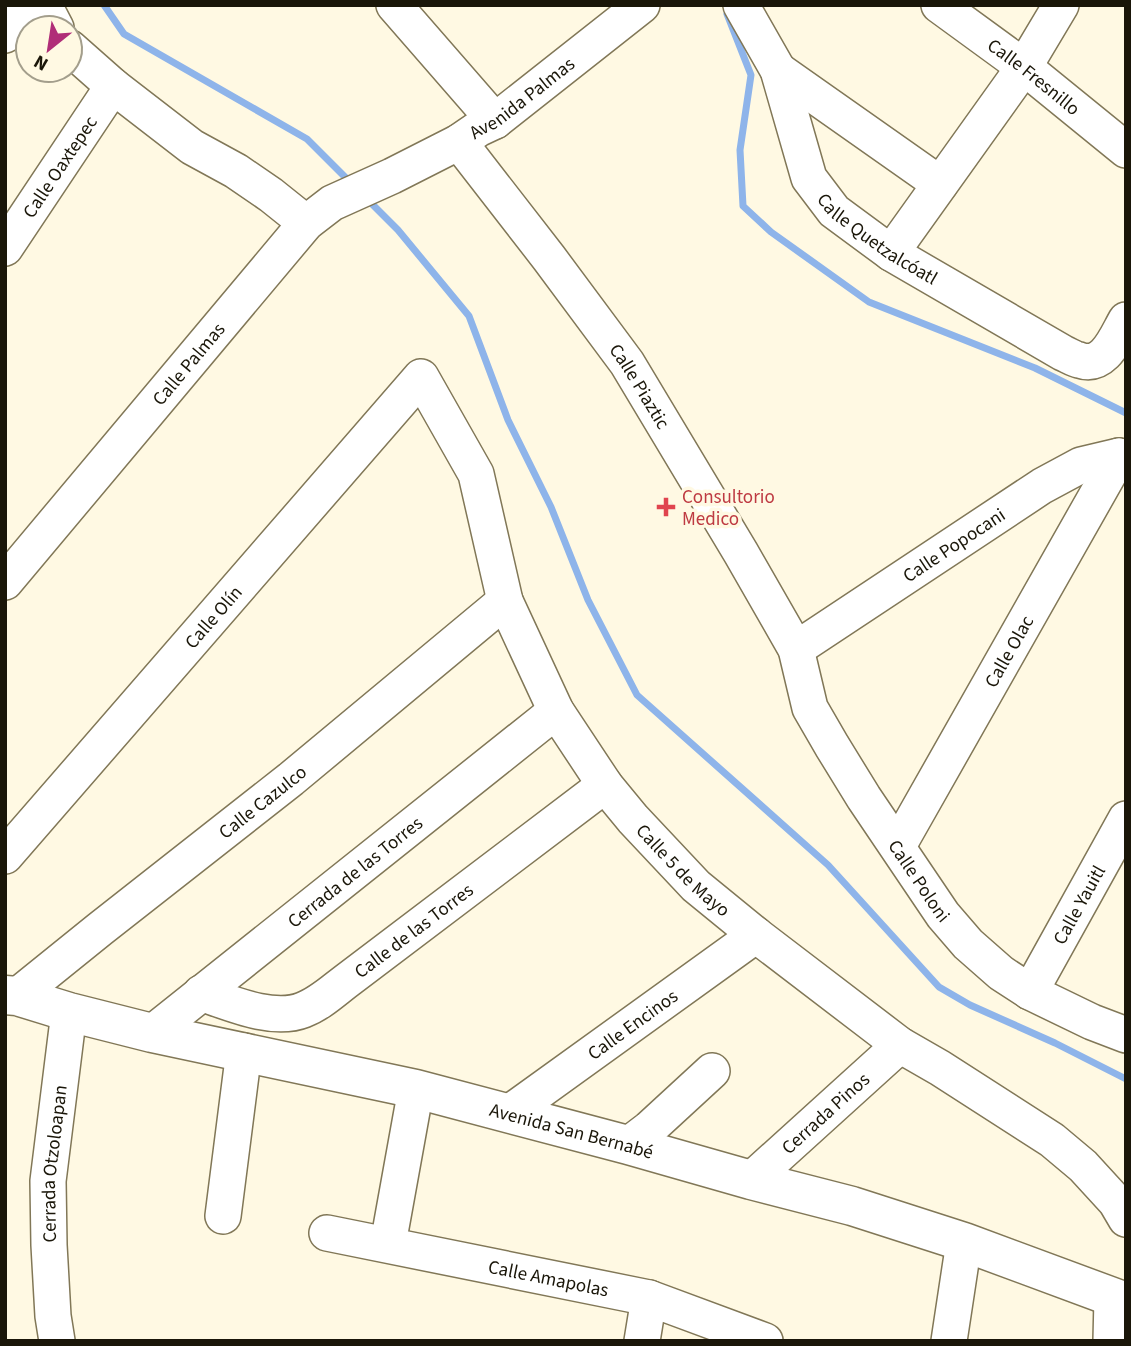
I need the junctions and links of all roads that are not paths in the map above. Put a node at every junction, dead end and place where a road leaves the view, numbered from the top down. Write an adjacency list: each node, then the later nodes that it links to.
1 (26, 5): 7 (street)
2 (394, 5): 12 (street)
3 (642, 5): 12 (street, Avenida Palmas)
4 (741, 5): 10 (street, Calle Quetzalcóatl)
5 (939, 5): 9 (street, Calle Fresnillo)
6 (1061, 5): 9 (street)
7 (5, 35)
8 (84, 60): 11 (street)
9 (1024, 66): 14 (street, Calle Fresnillo); 16 (street)
10 (778, 70): 16 (street); 19 (street, Calle Quetzalcóatl)
11 (113, 86): 17 (street); 18 (street, Calle Oaxtepec)
12 (495, 121): 13 (street, Avenida Palmas)
13 (459, 142): 15 (street, Avenida Palmas); 25 (street, Calle Piaztic)
14 (1126, 150)
15 (392, 176): 17 (street, Calle Palmas)
16 (940, 184): 19 (street)
17 (319, 213): 23 (street, Calle Palmas)
18 (5, 248)
19 (891, 253): 20 (street, Calle Quetzalcóatl)
20 (1120, 330)
21 (421, 377): 24 (street, Calle 5 de Mayo); 30 (street, Calle Olín)
22 (1122, 458): 25 (street, Calle Popocani); 29 (street, Calle Olac)
23 (6, 579)
24 (505, 601): 26 (street, Calle 5 de Mayo); 34 (street, Calle Cazulco)
25 (796, 649): 29 (street, Calle Poloni)
26 (556, 711): 27 (street, Calle 5 de Mayo); 33 (street, Cerrada de las Torres)
27 (605, 785): 31 (street, Calle 5 de Mayo); 33 (street, Calle de las Torres)
28 (1126, 819): 32 (street, Calle Yauitl)
29 (898, 846): 32 (street, Calle Poloni)
30 (5, 856)
31 (756, 935): 38 (street, Calle 5 de Mayo); 42 (street, Calle Encinos)
32 (1030, 992): 37 (street, Calle Poloni)
33 (201, 993): 36 (street, Cerrada de las Torres)
34 (11, 996): 35 (main road, Avenida San Bernabé)
35 (69, 1012): 36 (main road, Avenida San Bernabé); 52 (street, Cerrada Otzoloapan)
36 (152, 1032): 39 (main road, Avenida San Bernabé)
37 (1126, 1035)
38 (900, 1045): 44 (street, Cerrada Pinos); 46 (street, Calle 5 de Mayo)
39 (244, 1051): 41 (main road, Avenida San Bernabé); 45 (street)
40 (712, 1071): 43 (street)
41 (416, 1089): 42 (main road, Avenida San Bernabé); 49 (street)
42 (509, 1113): 43 (main road, Avenida San Bernabé)
43 (628, 1145): 44 (main road, Avenida San Bernabé)
44 (751, 1180): 48 (main road, Avenida San Bernabé)
45 (223, 1216)
46 (1126, 1219)
47 (327, 1233): 49 (street, Calle Amapolas)
48 (964, 1242): 51 (main road, Avenida San Bernabé); 55 (street)
49 (388, 1244): 50 (street, Calle Amapolas)
50 (649, 1298): 53 (street); 54 (street, Calle Amapolas)
51 (1119, 1300): 56 (street)
52 (55, 1328)
53 (642, 1341)
54 (765, 1341)
55 (949, 1341)
56 (1111, 1341)

